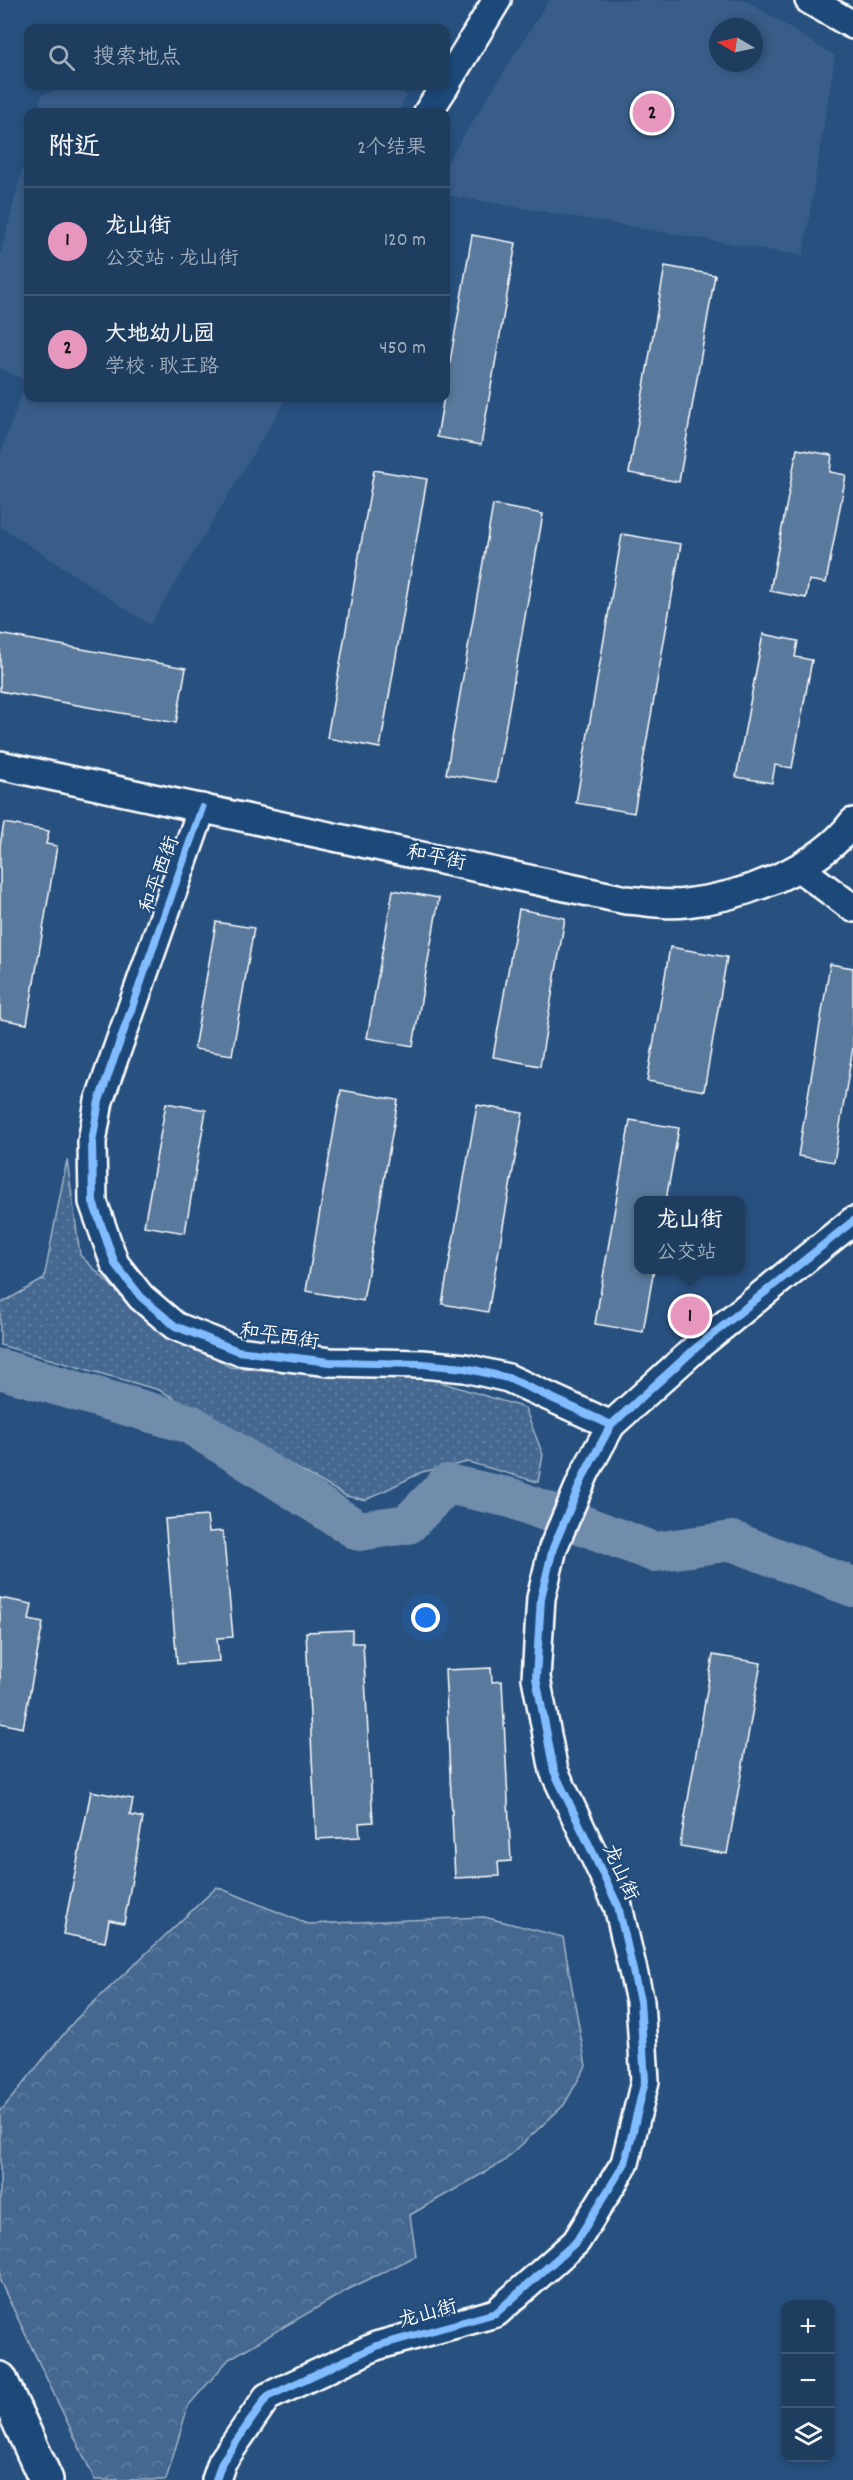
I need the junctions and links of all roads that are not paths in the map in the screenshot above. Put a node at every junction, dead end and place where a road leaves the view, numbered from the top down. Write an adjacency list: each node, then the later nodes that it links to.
1 (497, 0): 4 (street)
2 (809, 0): 3 (street)
3 (853, 25)
4 (450, 77)
5 (442, 90): 6 (street)
6 (431, 108)
7 (0, 765): 8 (street, 和平街)
8 (202, 808): 10 (street, 和平街); 13 (street, 和平西街)
9 (853, 822): 10 (street, 和平街)
10 (799, 868): 11 (street)
11 (853, 908)
12 (853, 1221): 13 (street, 龙山街)
13 (611, 1425): 16 (street, 龙山街)
14 (0, 2379): 15 (main road)
15 (46, 2480)
16 (216, 2480)

